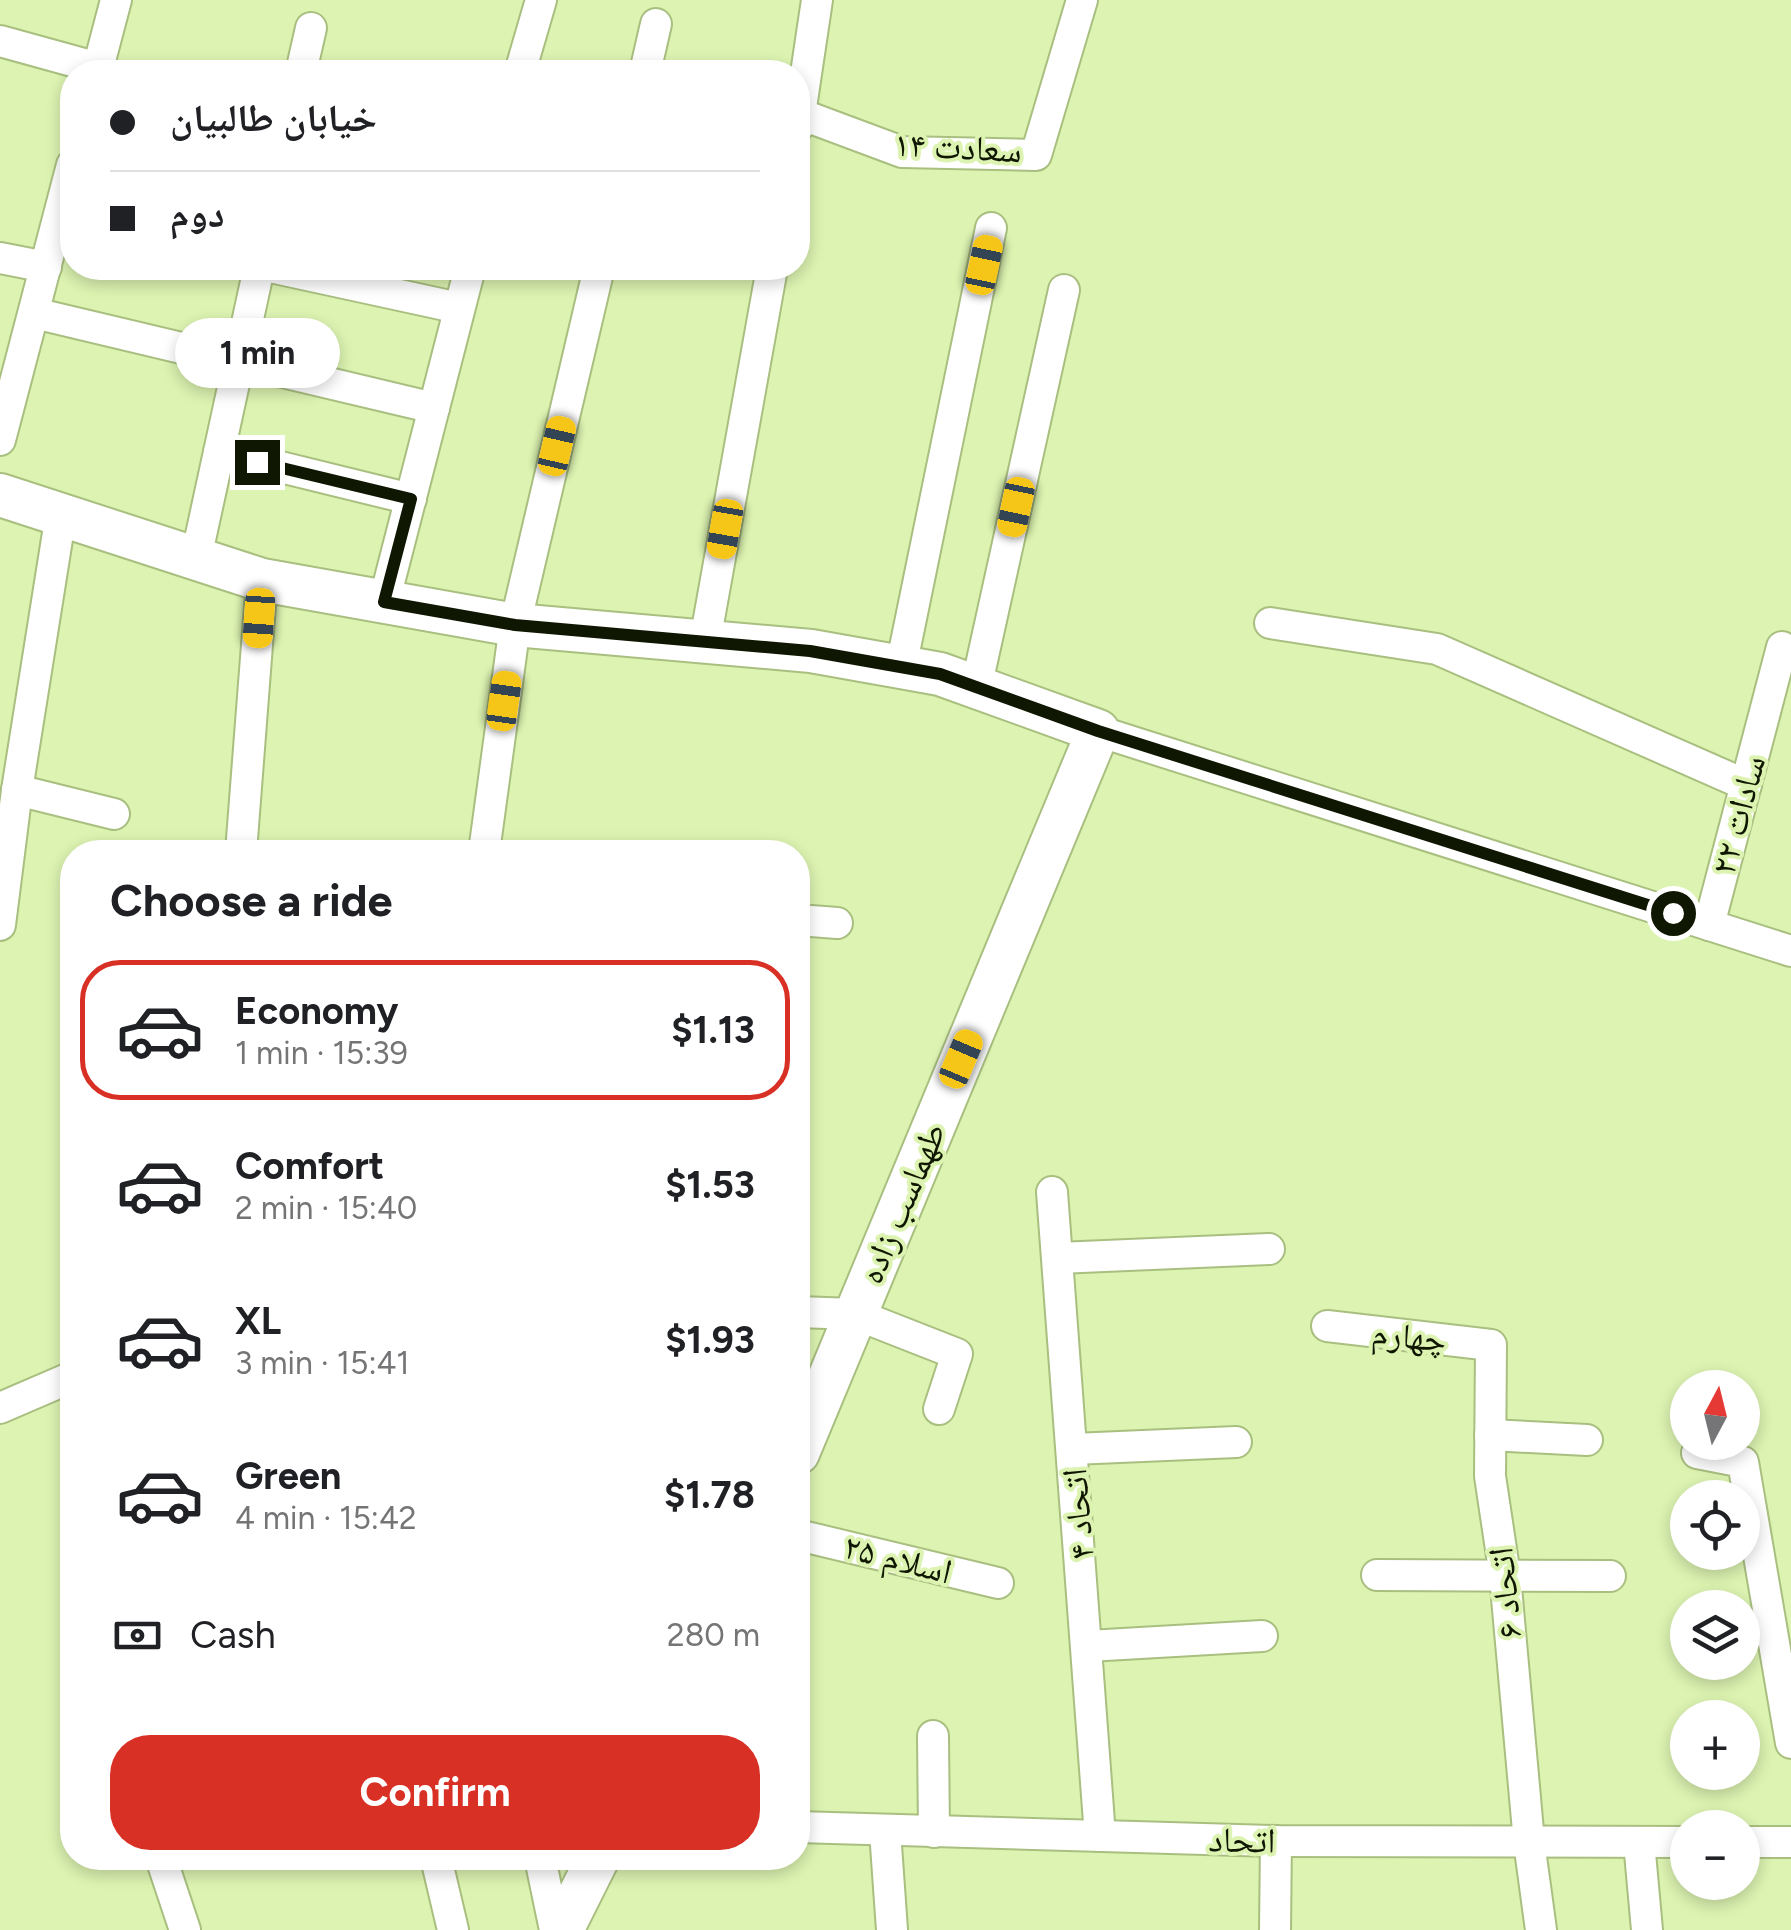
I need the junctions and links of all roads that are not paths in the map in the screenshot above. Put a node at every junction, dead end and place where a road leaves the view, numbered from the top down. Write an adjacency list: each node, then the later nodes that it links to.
1 (116, 0): 9 (street)
2 (541, 0): 11 (street)
3 (818, 0): 13 (street)
4 (1082, 0): 14 (street, سعادت ۱۴)
5 (656, 24): 12 (street)
6 (310, 28): 10 (street)
7 (0, 40): 8 (street)
8 (65, 60)
9 (101, 60)
10 (303, 60)
11 (524, 60)
12 (647, 60)
13 (808, 60)
14 (810, 123)
15 (992, 228): 41 (street)
16 (60, 232): 18 (street)
17 (0, 258): 18 (street)
18 (46, 267): 26 (street)
19 (255, 280): 27 (street)
20 (330, 280): 25 (street)
21 (467, 280): 25 (street)
22 (596, 280): 38 (street)
23 (770, 280): 39 (street)
24 (1064, 290): 42 (street)
25 (460, 308): 28 (street)
26 (34, 313): 27 (street); 29 (street)
27 (238, 362): 28 (street); 30 (street)
28 (434, 408): 32 (street)
29 (0, 440)
30 (218, 452): 32 (street); 34 (street)
31 (0, 495): 33 (main road)
32 (411, 499): 36 (street)
33 (61, 514): 34 (main road); 45 (street)
34 (196, 558): 35 (main road)
35 (262, 580): 36 (main road); 47 (street)
36 (384, 602): 38 (main road)
37 (1270, 623): 44 (street)
38 (515, 625): 39 (main road); 48 (street)
39 (704, 641): 41 (main road)
40 (1782, 647): 44 (street, سادات ۲۲)
41 (901, 667): 42 (main road)
42 (976, 688): 43 (main road)
43 (1098, 731): 52 (street); 58 (main road, طهماسب زاده)
44 (1746, 786): 52 (street, سادات ۲۲)
45 (17, 790): 46 (street); 51 (street)
46 (114, 814)
47 (242, 840)
48 (486, 840)
49 (810, 921): 50 (street)
50 (837, 923)
51 (0, 925)
52 (1709, 925): 53 (street)
53 (1791, 950)
54 (1052, 1192): 56 (street, اتحاد ۴)
55 (1268, 1249): 56 (street)
56 (1058, 1258): 68 (street, اتحاد ۴)
57 (810, 1312): 58 (street)
58 (855, 1314): 63 (street); 64 (main road, طهماسب زاده)
59 (1327, 1326): 60 (street, چهارم)
60 (1492, 1345): 65 (street, اتحاد ۶)
61 (60, 1382): 62 (street)
62 (0, 1408)
63 (939, 1408)
64 (810, 1424)
65 (1490, 1435): 66 (street); 72 (street, اتحاد ۶)
66 (1588, 1440)
67 (1236, 1442): 68 (street)
68 (1072, 1449): 76 (street, اتحاد ۴)
69 (1732, 1460): 78 (street)
70 (810, 1538): 74 (street, اسلام ۲۵)
71 (1377, 1574): 72 (street)
72 (1504, 1576): 73 (street); 84 (street, اتحاد ۶)
73 (1610, 1576)
74 (998, 1583)
75 (1262, 1636): 76 (street)
76 (1088, 1646): 82 (street, اتحاد ۴)
77 (933, 1736): 81 (street)
78 (1791, 1743)
79 (810, 1828): 80 (street, اتحاد)
80 (885, 1831): 81 (street, اتحاد); 97 (street)
81 (934, 1832): 82 (street, اتحاد)
82 (1100, 1836): 83 (street, اتحاد)
83 (1276, 1841): 84 (street, اتحاد); 98 (street)
84 (1529, 1842): 85 (street, اتحاد); 99 (street, اتحاد ۶)
85 (1639, 1842): 86 (street, اتحاد); 100 (street)
86 (1670, 1842)
87 (1760, 1842): 88 (street)
88 (1791, 1842)
89 (165, 1870): 93 (street)
90 (439, 1870): 94 (street)
91 (542, 1870): 95 (street)
92 (592, 1870): 96 (main road)
93 (185, 1930)
94 (453, 1930)
95 (554, 1930)
96 (562, 1930)
97 (892, 1930)
98 (1275, 1930)
99 (1540, 1930)
100 (1648, 1930)

